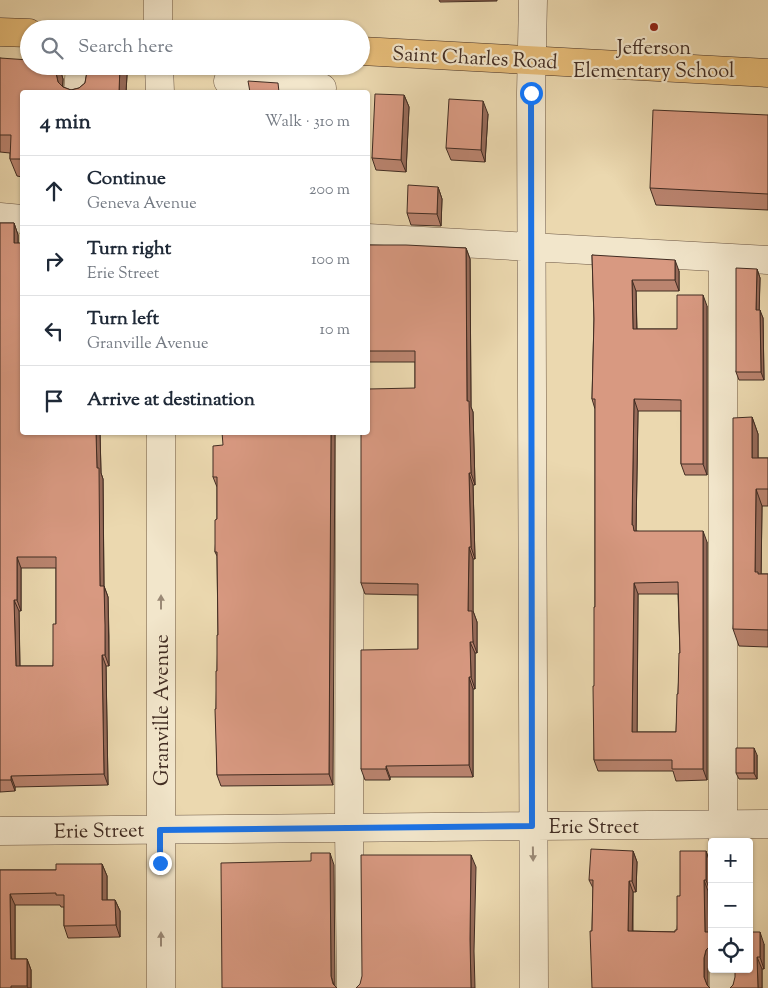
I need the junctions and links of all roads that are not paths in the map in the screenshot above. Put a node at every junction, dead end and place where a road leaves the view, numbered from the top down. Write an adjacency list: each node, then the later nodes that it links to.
1 (158, 0): 3 (street)
2 (533, 0): 7 (street)
3 (158, 20)
4 (0, 32): 5 (main road)
5 (20, 33)
6 (370, 51): 7 (main road, Saint Charles Road)
7 (532, 60): 8 (main road, Saint Charles Road); 18 (street)
8 (768, 73)
9 (79, 75): 13 (street)
10 (159, 75): 14 (street)
11 (228, 80): 12 (street)
12 (322, 82)
13 (78, 90)
14 (160, 90)
15 (0, 217): 16 (street)
16 (20, 219)
17 (370, 238): 18 (street)
18 (531, 247): 19 (street); 24 (street)
19 (723, 258): 20 (street); 28 (street)
20 (768, 260)
21 (161, 435): 26 (street, Granville Avenue, one-way to 21)
22 (350, 435): 25 (street)
23 (768, 824): 28 (street, Erie Street)
24 (532, 826): 25 (street, Erie Street); 28 (street, Erie Street); 32 (street, one-way to 32)
25 (349, 828): 26 (street, Erie Street); 31 (street)
26 (160, 830): 27 (street, Erie Street); 30 (street, Granville Avenue, one-way to 26)
27 (0, 831)
28 (723, 833)
29 (724, 973): 33 (street)
30 (161, 988)
31 (351, 988)
32 (534, 988)
33 (724, 988)

